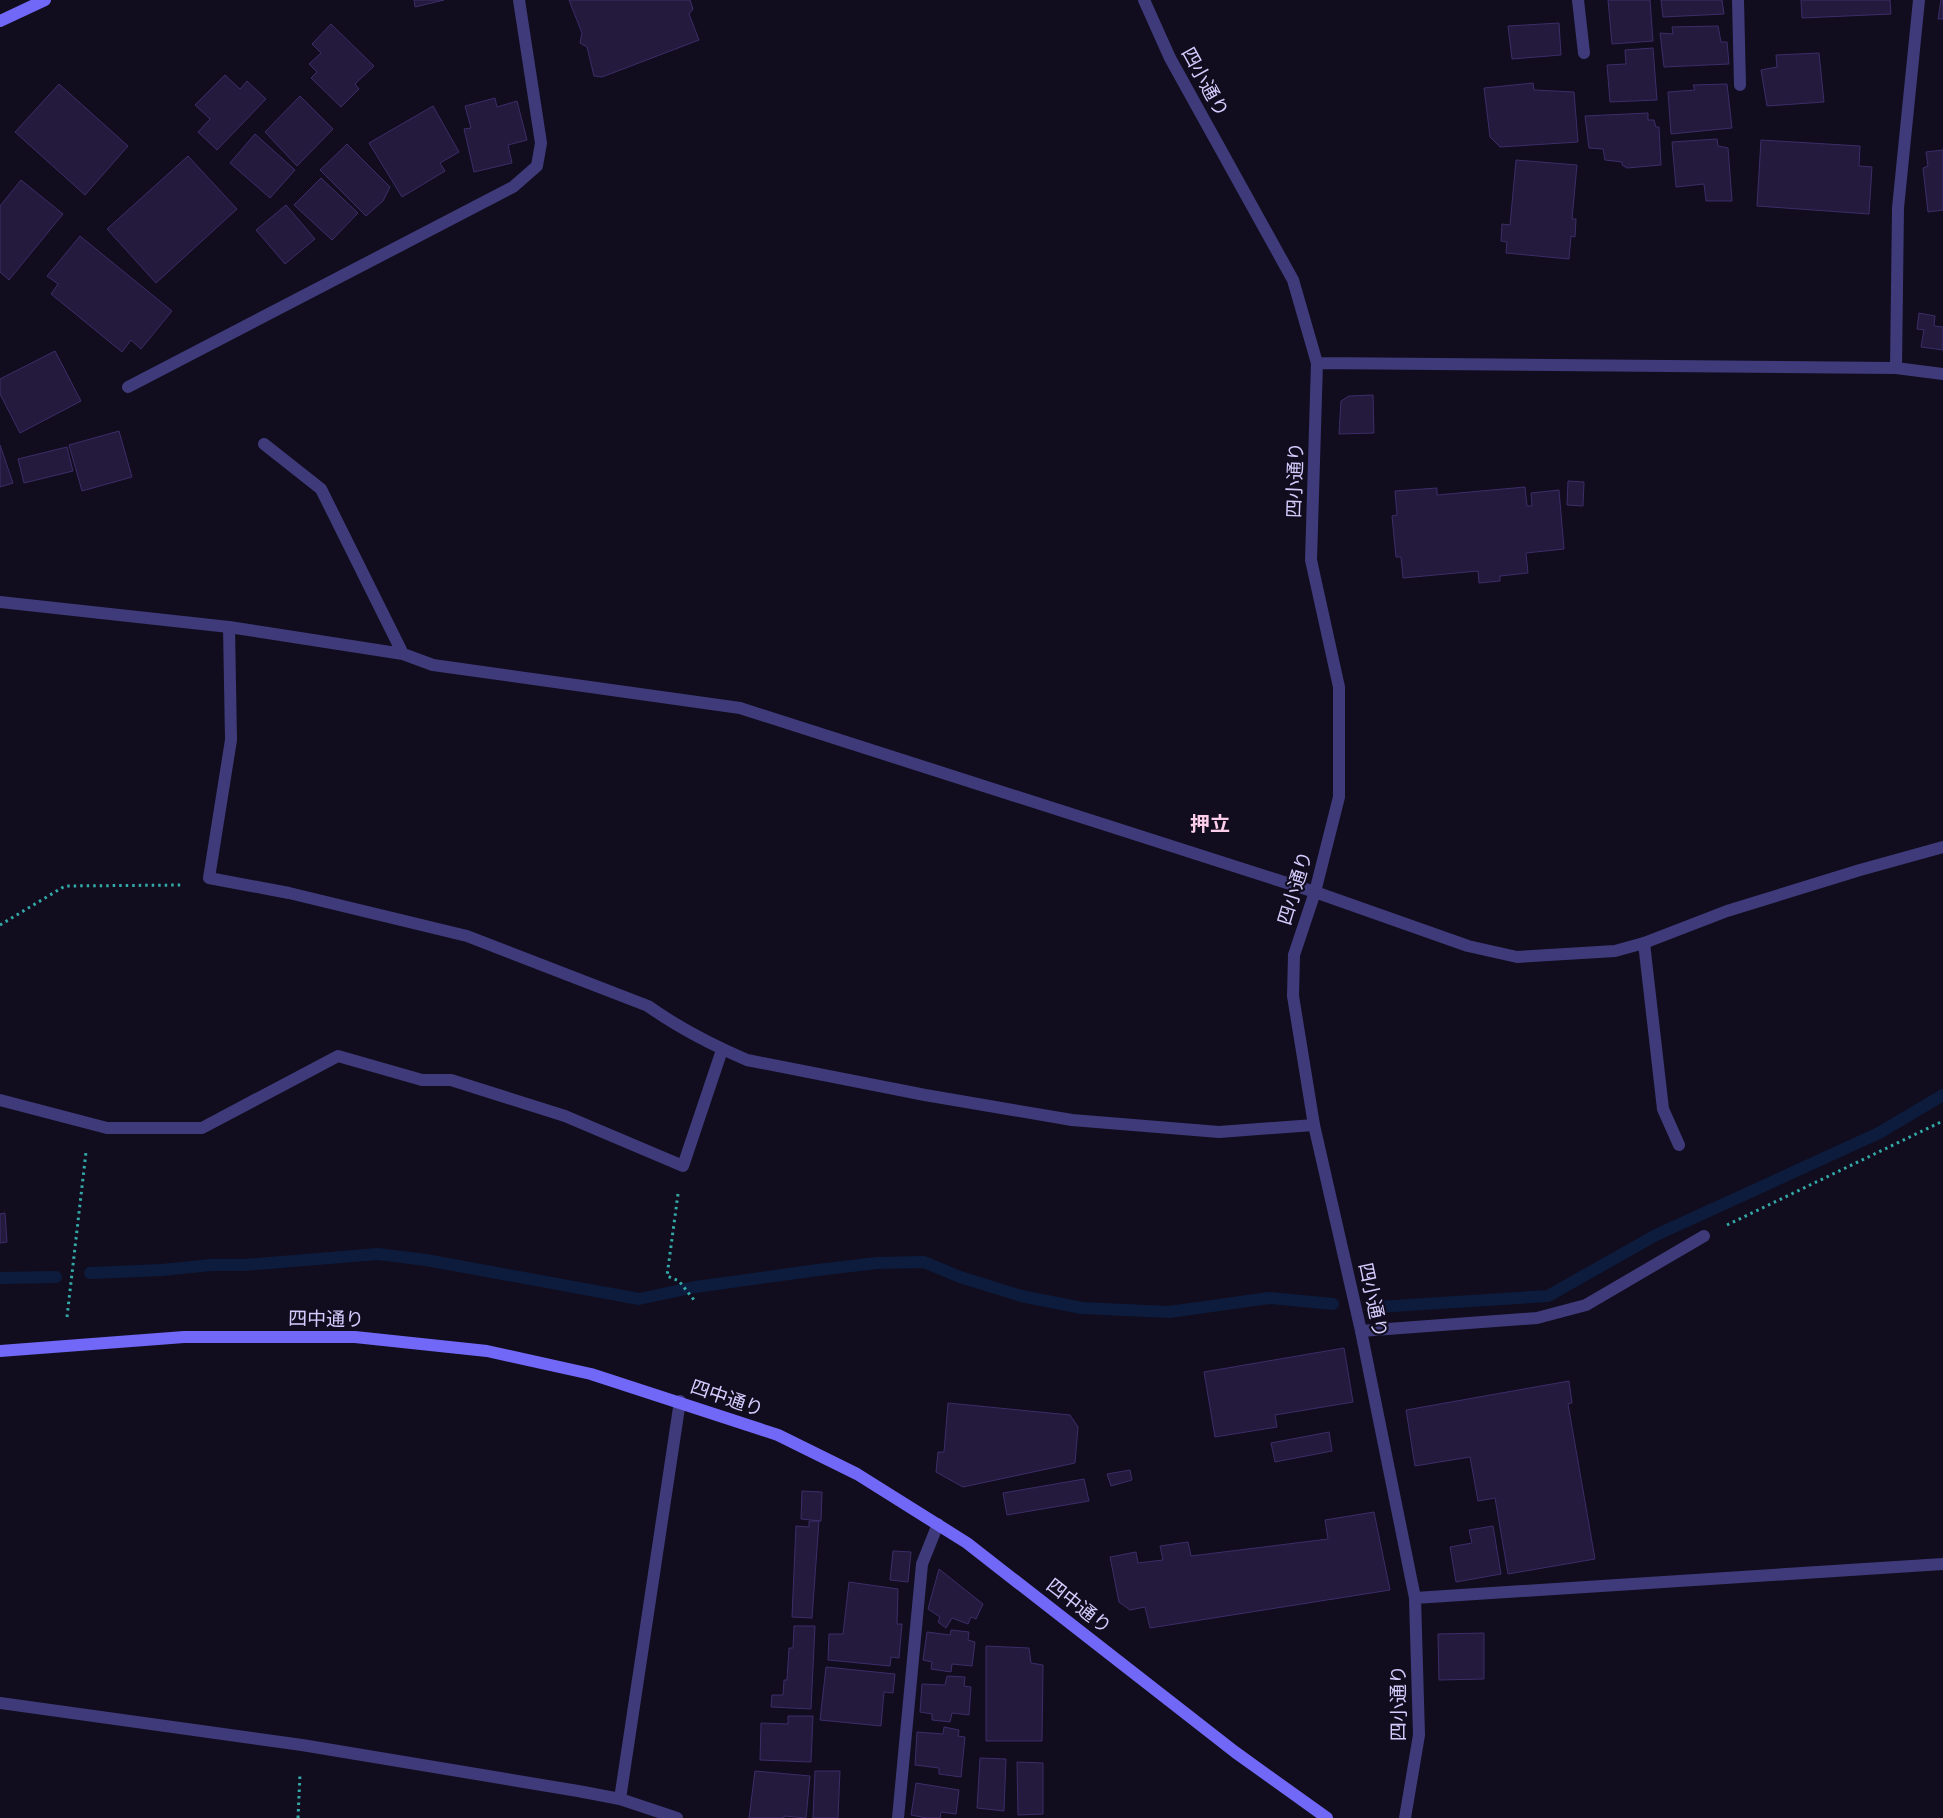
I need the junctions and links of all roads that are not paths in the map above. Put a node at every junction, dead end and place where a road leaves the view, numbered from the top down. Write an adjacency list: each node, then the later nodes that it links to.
1 (45, 0): 7 (street)
2 (519, 0): 13 (street)
3 (1144, 0): 10 (street, 四小通り)
4 (1578, 0): 8 (street)
5 (1738, 0): 9 (street)
6 (1919, 0): 11 (street)
7 (0, 21)
8 (1584, 53)
9 (1740, 85)
10 (1317, 363): 11 (street); 19 (street, 四小通り)
11 (1896, 368): 12 (street)
12 (1943, 374)
13 (128, 387)
14 (264, 444): 17 (street)
15 (0, 602): 16 (street)
16 (229, 627): 17 (street); 21 (street)
17 (403, 654): 19 (street)
18 (1943, 847): 20 (street)
19 (1315, 892): 20 (street); 23 (street, 四小通り)
20 (1644, 943): 24 (street)
21 (722, 1050): 22 (street); 23 (street)
22 (0, 1100)
23 (1314, 1125): 26 (street, 四小通り)
24 (1679, 1145)
25 (1704, 1236): 26 (street)
26 (1361, 1331): 31 (street, 四小通り)
27 (0, 1352): 28 (street, 四中通り)
28 (680, 1401): 29 (street, 四中通り); 33 (street)
29 (938, 1524): 35 (street); 36 (street, 四中通り)
30 (1943, 1564): 31 (street)
31 (1415, 1598): 37 (street, 四小通り)
32 (0, 1703): 33 (street)
33 (620, 1799): 34 (street)
34 (677, 1818)
35 (898, 1818)
36 (1327, 1818)
37 (1405, 1818)

